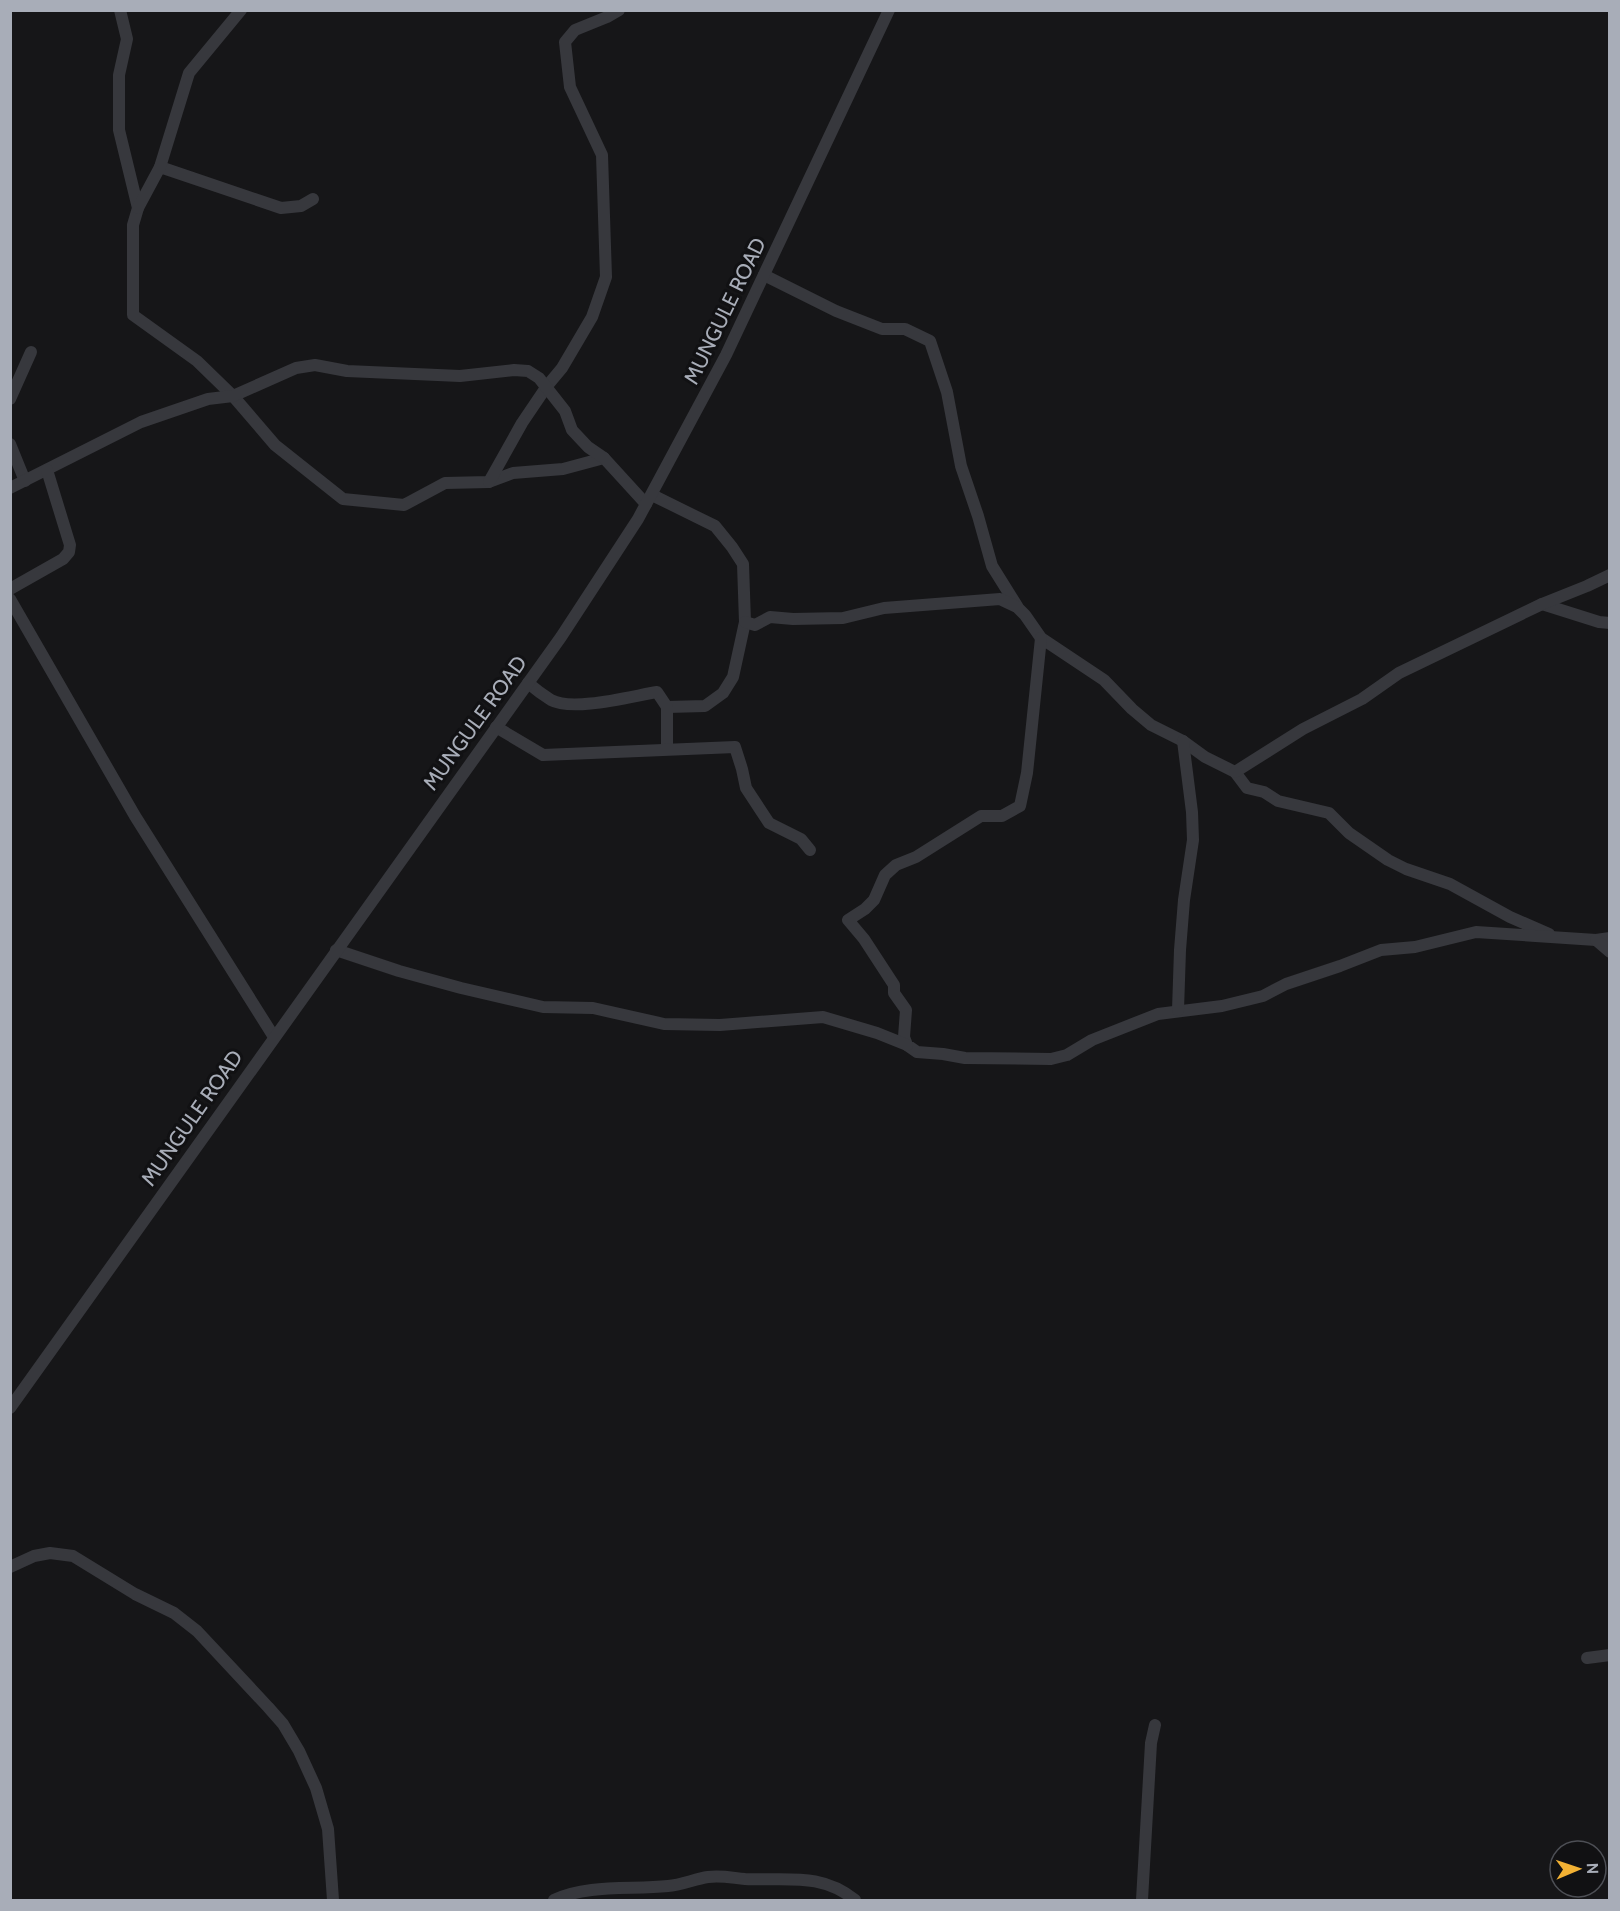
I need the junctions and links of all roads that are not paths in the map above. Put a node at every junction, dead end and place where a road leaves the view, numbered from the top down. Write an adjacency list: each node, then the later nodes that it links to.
1 (120, 10): 7 (street)
2 (242, 10): 5 (street)
3 (619, 10): 10 (street)
4 (888, 10): 8 (street, MUNGULE ROAD)
5 (159, 167): 6 (street); 7 (street)
6 (313, 199)
7 (138, 208): 11 (street)
8 (764, 275): 19 (street, MUNGULE ROAD); 24 (street)
9 (31, 352): 12 (street)
10 (547, 386): 11 (street); 14 (street); 17 (street)
11 (233, 396): 15 (street); 17 (street)
12 (10, 399)
13 (10, 444): 16 (street)
14 (604, 458): 17 (street); 19 (street)
15 (47, 470): 16 (street); 21 (street)
16 (25, 481): 18 (street)
17 (489, 482)
18 (10, 488)
19 (649, 500): 25 (street); 28 (street, MUNGULE ROAD)
20 (1610, 574): 23 (street)
21 (10, 590)
22 (10, 599): 41 (street)
23 (1542, 604): 26 (street); 33 (street)
24 (1017, 607): 25 (street); 27 (street)
25 (745, 622): 29 (street)
26 (1610, 623)
27 (1041, 638): 31 (street); 42 (street)
28 (528, 683): 29 (street); 30 (street, MUNGULE ROAD)
29 (667, 707): 32 (street)
30 (496, 727): 32 (street); 38 (street, MUNGULE ROAD)
31 (1183, 741): 33 (street); 40 (street)
32 (667, 749): 34 (street)
33 (1235, 772): 35 (street)
34 (810, 850)
35 (1559, 938): 37 (street); 40 (street)
36 (1610, 938): 37 (street)
37 (1596, 940): 39 (street)
38 (336, 950): 41 (street, MUNGULE ROAD); 42 (street)
39 (1610, 951)
40 (1178, 1010): 42 (street)
41 (274, 1037): 43 (street, MUNGULE ROAD)
42 (907, 1045)
43 (10, 1407)
44 (10, 1567): 48 (street)
45 (1610, 1655): 46 (street)
46 (1587, 1658)
47 (1155, 1725): 51 (street)
48 (333, 1900)
49 (554, 1900): 50 (street)
50 (855, 1900)
51 (1142, 1900)

